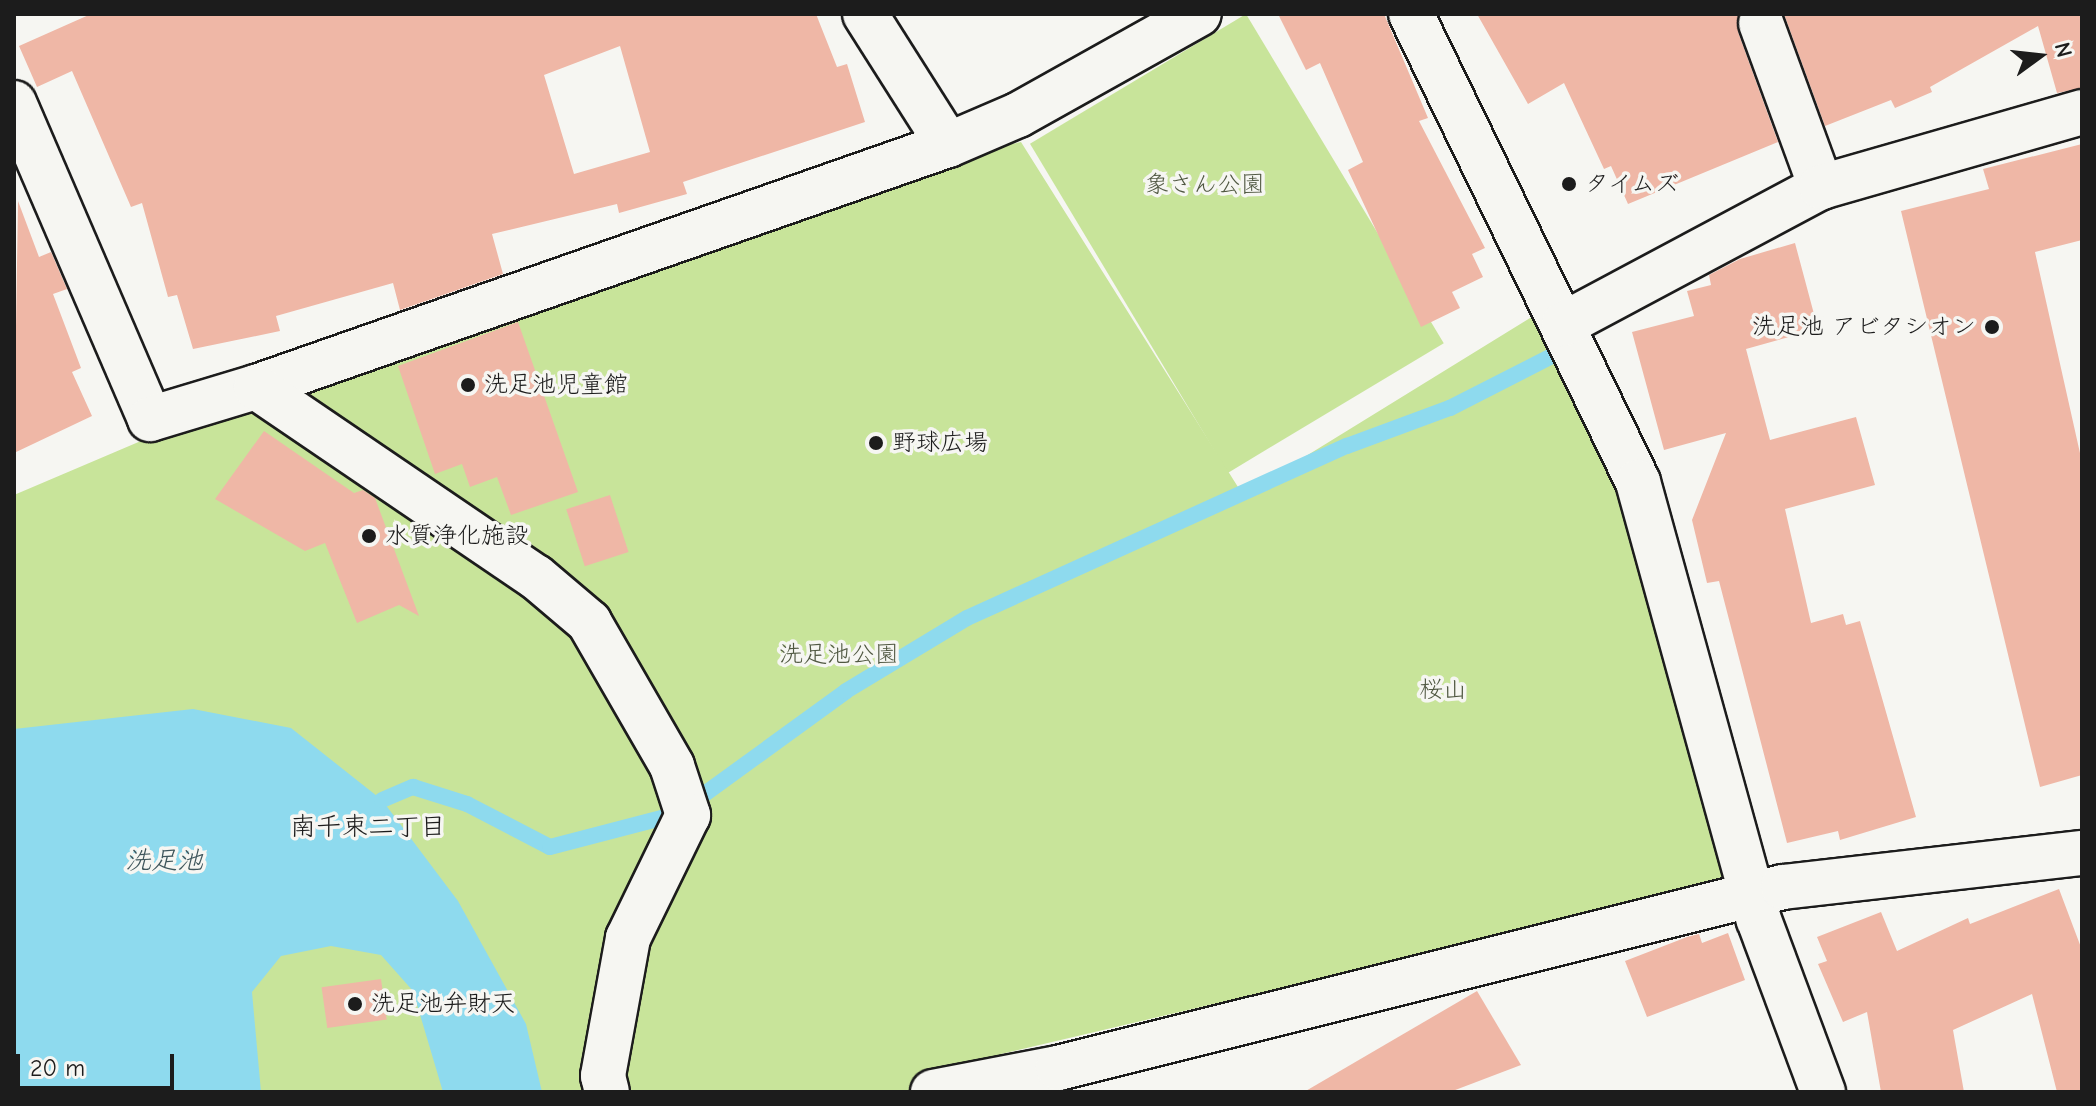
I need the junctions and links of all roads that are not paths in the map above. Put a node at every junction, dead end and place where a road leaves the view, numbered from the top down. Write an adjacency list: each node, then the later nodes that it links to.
1 (865, 14): 7 (street)
2 (1199, 14): 7 (street)
3 (1411, 14): 9 (street)
4 (1761, 23): 8 (street)
5 (14, 103): 10 (street)
6 (2082, 112): 8 (street)
7 (948, 145): 10 (street)
8 (1821, 187): 9 (street)
9 (1564, 324): 12 (street)
10 (256, 387): 14 (street)
11 (2082, 853): 12 (street)
12 (1752, 895): 13 (street); 16 (street)
13 (1065, 1080): 15 (street)
14 (607, 1092)
15 (933, 1092)
16 (1823, 1092)

